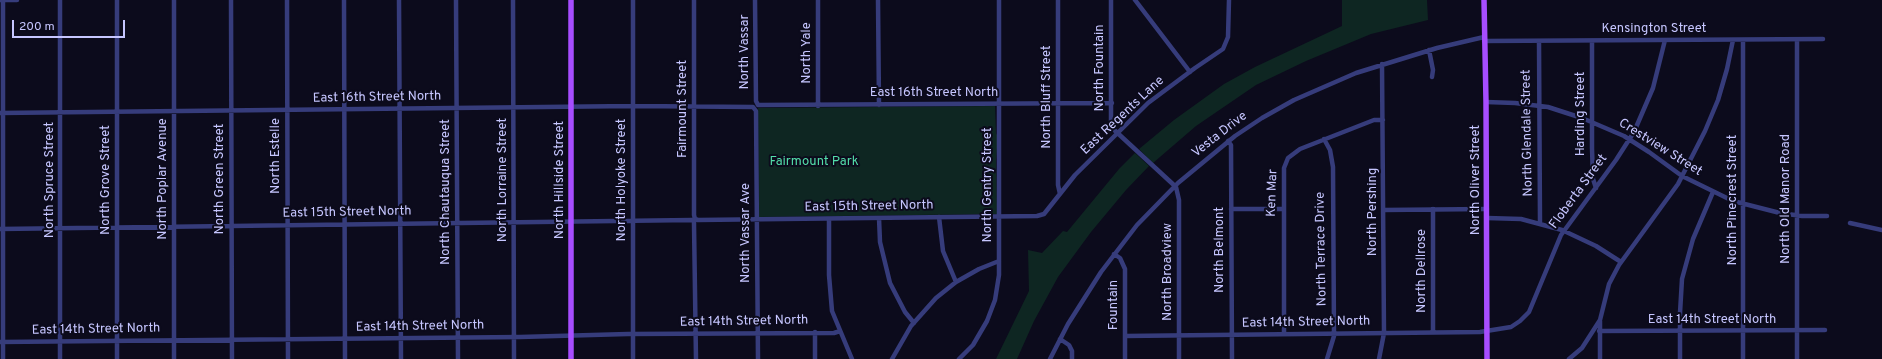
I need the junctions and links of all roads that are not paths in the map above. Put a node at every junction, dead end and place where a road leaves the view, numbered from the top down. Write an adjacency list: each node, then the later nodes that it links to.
1 (2, 0): 2 (street); 56 (street)
2 (17, 0)
3 (60, 0): 55 (street, North Spruce Street)
4 (117, 0): 54 (street, North Grove Street)
5 (174, 0): 50 (street, North Poplar Avenue)
6 (231, 0): 51 (street, North Green Street)
7 (287, 0): 52 (street, North Estelle)
8 (344, 0): 53 (street)
9 (399, 0): 48 (street)
10 (456, 0): 49 (street, North Chautauqua Street)
11 (513, 0): 47 (street, North Lorraine Street)
12 (571, 0): 46 (main road, North Hillside Street)
13 (633, 0): 42 (street, North Holyoke Street)
14 (694, 0): 41 (street, Fairmount Street)
15 (755, 0): 43 (street, North Vassar)
16 (818, 0): 44 (street, North Yale)
17 (878, 0): 38 (street)
18 (999, 0): 39 (street, North Gentry Street)
19 (1058, 0): 40 (street, North Bluff Street)
20 (1111, 0): 37 (street, North Fountain)
21 (1135, 0): 34 (street)
22 (1229, 0): 34 (street, East Regents Lane)
23 (1484, 0): 24 (main road, North Oliver Street)
24 (1484, 39): 30 (street, Kensington Street); 32 (street, Vesta Drive); 36 (main road, North Oliver Street)
25 (1823, 39): 29 (street, Kensington Street)
26 (1666, 40): 27 (street, Kensington Street); 31 (street, Kensington Street); 61 (street, Floberta Street)
27 (1733, 40): 28 (street, Kensington Street); 63 (street)
28 (1743, 40): 29 (street, Kensington Street); 68 (street, North Pinecrest Street)
29 (1797, 40): 75 (street, North Old Manor Road)
30 (1539, 41): 31 (street, Kensington Street); 45 (street, North Glendale Street)
31 (1592, 41): 58 (street, Harding Street)
32 (1429, 50): 33 (street, Vesta Drive); 35 (street)
33 (1382, 64): 57 (street, North Pershing); 62 (street, Vesta Drive)
34 (1190, 72): 59 (street, East Regents Lane)
35 (1432, 77)
36 (1486, 102): 45 (street, Crestview Street); 71 (main road, North Oliver Street)
37 (1112, 103): 40 (street, East 16th Street North); 59 (street, North Fountain)
38 (879, 104): 39 (street, East 16th Street North); 44 (street, East 16th Street North)
39 (999, 104): 40 (street, East 16th Street North); 76 (street, North Gentry Street)
40 (1058, 104): 67 (street, North Bluff Street)
41 (694, 105): 42 (street, East 16th Street North); 43 (street, East 16th Street North); 82 (street, Fairmount Street)
42 (632, 106): 46 (street, East 16th Street North); 85 (street, North Holyoke Street)
43 (756, 106): 44 (street, East 16th Street North); 83 (street, North Vassar Ave)
44 (818, 106)
45 (1539, 106): 58 (street, Crestview Street); 90 (street, North Glendale Street)
46 (570, 107): 47 (street, East 16th Street North); 84 (main road, North Hillside Street)
47 (513, 108): 49 (street, East 16th Street North); 86 (street, North Lorraine Street)
48 (399, 109): 49 (street, East 16th Street North); 53 (street, East 16th Street North); 89 (street)
49 (456, 109): 87 (street, North Chautauqua Street)
50 (174, 110): 51 (street, East 16th Street North); 54 (street, East 16th Street North); 93 (street, North Poplar Avenue)
51 (231, 110): 52 (street, East 16th Street North); 94 (street, North Green Street)
52 (287, 110): 53 (street, East 16th Street North); 91 (street, North Estelle)
53 (344, 110): 92 (street)
54 (117, 111): 55 (street, East 16th Street North); 95 (street, North Grove Street)
55 (60, 112): 56 (street, East 16th Street North); 97 (street, North Spruce Street)
56 (2, 113): 96 (street)
57 (1383, 120): 60 (street, Ken Mar); 73 (street, North Pershing)
58 (1592, 122): 61 (street, Crestview Street); 65 (street, Harding Street)
59 (1118, 133): 64 (street); 67 (street, East Regents Lane)
60 (1324, 139): 69 (street, Ken Mar); 120 (street, North Terrace Drive)
61 (1629, 139): 63 (street, Crestview Street); 65 (street, Floberta Street)
62 (1228, 141): 64 (street, Vesta Drive); 72 (street, North Belmont)
63 (1682, 176): 66 (street, Crestview Street); 102 (street)
64 (1175, 186): 100 (street, Vesta Drive); 124 (street, North Broadview)
65 (1596, 188): 99 (street, Floberta Street)
66 (1713, 192): 68 (street, Crestview Street); 106 (street)
67 (1060, 194): 74 (street, East Regents Lane)
68 (1744, 204): 75 (street, Crestview Street); 107 (street, North Pinecrest Street)
69 (1283, 209): 72 (street); 119 (street, Ken Mar)
70 (1433, 209): 71 (street); 73 (street); 113 (street, North Dellrose)
71 (1487, 209): 80 (main road, North Oliver Street)
72 (1231, 210): 122 (street, North Belmont)
73 (1384, 210): 117 (street, North Pershing)
74 (1042, 214): 76 (street, East 15th Street North)
75 (1797, 215): 77 (street, Crestview Street); 108 (street, North Old Manor Road)
76 (999, 216): 78 (street, East 15th Street North); 101 (street, North Gentry Street)
77 (1827, 216)
78 (939, 217): 79 (street, East 15th Street North); 103 (street)
79 (879, 218): 81 (street, East 15th Street North); 105 (street)
80 (1487, 218): 90 (street); 114 (main road, North Oliver Street)
81 (828, 219): 83 (street, East 15th Street North); 110 (street)
82 (695, 220): 83 (street, East 15th Street North); 85 (street, East 15th Street North); 115 (street, Fairmount Street)
83 (757, 220): 116 (street, North Vassar Ave)
84 (571, 221): 85 (street, East 15th Street North); 86 (street, East 15th Street North); 121 (main road, North Hillside Street)
85 (633, 221): 118 (street, North Holyoke Street)
86 (513, 222): 87 (street, East 15th Street North); 125 (street, North Lorraine Street)
87 (457, 223): 89 (street, East 15th Street North); 127 (street, North Chautauqua Street)
88 (1850, 223): 98 (street)
89 (401, 224): 92 (street, East 15th Street North); 126 (street)
90 (1540, 224): 99 (street)
91 (287, 225): 92 (street, East 15th Street North); 94 (street, East 15th Street North); 133 (street, North Estelle)
92 (344, 225): 128 (street)
93 (173, 226): 94 (street, East 15th Street North); 95 (street, East 15th Street North); 131 (street, North Poplar Avenue)
94 (231, 226): 132 (street, North Green Street)
95 (117, 227): 97 (street, East 15th Street North); 130 (street, North Grove Street)
96 (2, 228): 97 (street, East 15th Street North); 135 (street)
97 (61, 228): 134 (street, North Spruce Street)
98 (1882, 230)
99 (1564, 231): 102 (street); 114 (street, Floberta Street)
100 (1114, 254): 123 (street, Fountain); 129 (street, Vesta Drive)
101 (999, 261): 103 (street); 153 (street, North Gentry Street)
102 (1621, 262): 104 (street)
103 (956, 282): 105 (street)
104 (1600, 320): 111 (street); 162 (street)
105 (914, 323): 152 (street)
106 (1680, 330): 107 (street, East 14th Street North); 111 (street, East 14th Street North); 164 (street)
107 (1743, 330): 108 (street, East 14th Street North); 165 (street, North Pinecrest Street)
108 (1797, 330): 109 (street, East 14th Street North); 166 (street, North Old Manor Road)
109 (1825, 330)
110 (840, 331): 112 (street, East 14th Street North); 151 (street)
111 (1599, 331): 163 (street)
112 (815, 332): 116 (street, East 14th Street North); 150 (street)
113 (1433, 332): 114 (street, East 14th Street North); 117 (street, East 14th Street North)
114 (1487, 332): 161 (main road, North Oliver Street)
115 (696, 333): 116 (street, East 14th Street North); 118 (street, East 14th Street North); 148 (street, Fairmount Street)
116 (758, 333): 149 (street, North Vassar Ave)
117 (1384, 333): 120 (street, East 14th Street North); 160 (street, North Pershing)
118 (633, 334): 121 (street, East 14th Street North); 147 (street, North Holyoke Street)
119 (1284, 334): 120 (street, East 14th Street North); 122 (street, East 14th Street North)
120 (1334, 334): 159 (street, North Terrace Drive)
121 (571, 335): 125 (street, East 14th Street North); 146 (main road, North Hillside Street)
122 (1232, 335): 124 (street, East 14th Street North); 158 (street, North Belmont)
123 (1125, 336): 124 (street, East 14th Street North); 156 (street, Fountain)
124 (1179, 336): 157 (street, North Broadview)
125 (514, 337): 127 (street, East 14th Street North); 145 (street, North Lorraine Street)
126 (401, 338): 127 (street, East 14th Street North); 128 (street, East 14th Street North); 143 (street)
127 (458, 338): 144 (street, North Chautauqua Street)
128 (345, 339): 133 (street, East 14th Street North); 142 (street)
129 (1060, 339): 154 (street, Vesta Drive); 155 (street)
130 (117, 340): 131 (street, East 14th Street North); 134 (street, East 14th Street North); 138 (street, North Grove Street)
131 (174, 340): 132 (street, East 14th Street North); 139 (street, North Poplar Avenue)
132 (232, 340): 133 (street, East 14th Street North); 140 (street, North Green Street)
133 (288, 340): 141 (street, North Estelle)
134 (60, 341): 135 (street, East 14th Street North); 137 (street, North Spruce Street)
135 (2, 342): 136 (street)
136 (4, 359)
137 (60, 359)
138 (117, 359)
139 (174, 359)
140 (232, 359)
141 (288, 359)
142 (345, 359)
143 (401, 359)
144 (458, 359)
145 (514, 359)
146 (571, 359)
147 (633, 359)
148 (696, 359)
149 (758, 359)
150 (815, 359)
151 (852, 359)
152 (892, 359)
153 (959, 359)
154 (1050, 359)
155 (1072, 359)
156 (1125, 359)
157 (1179, 359)
158 (1232, 359)
159 (1327, 359)
160 (1379, 359)
161 (1487, 359)
162 (1569, 359)
163 (1600, 359)
164 (1680, 359)
165 (1743, 359)
166 (1797, 359)

